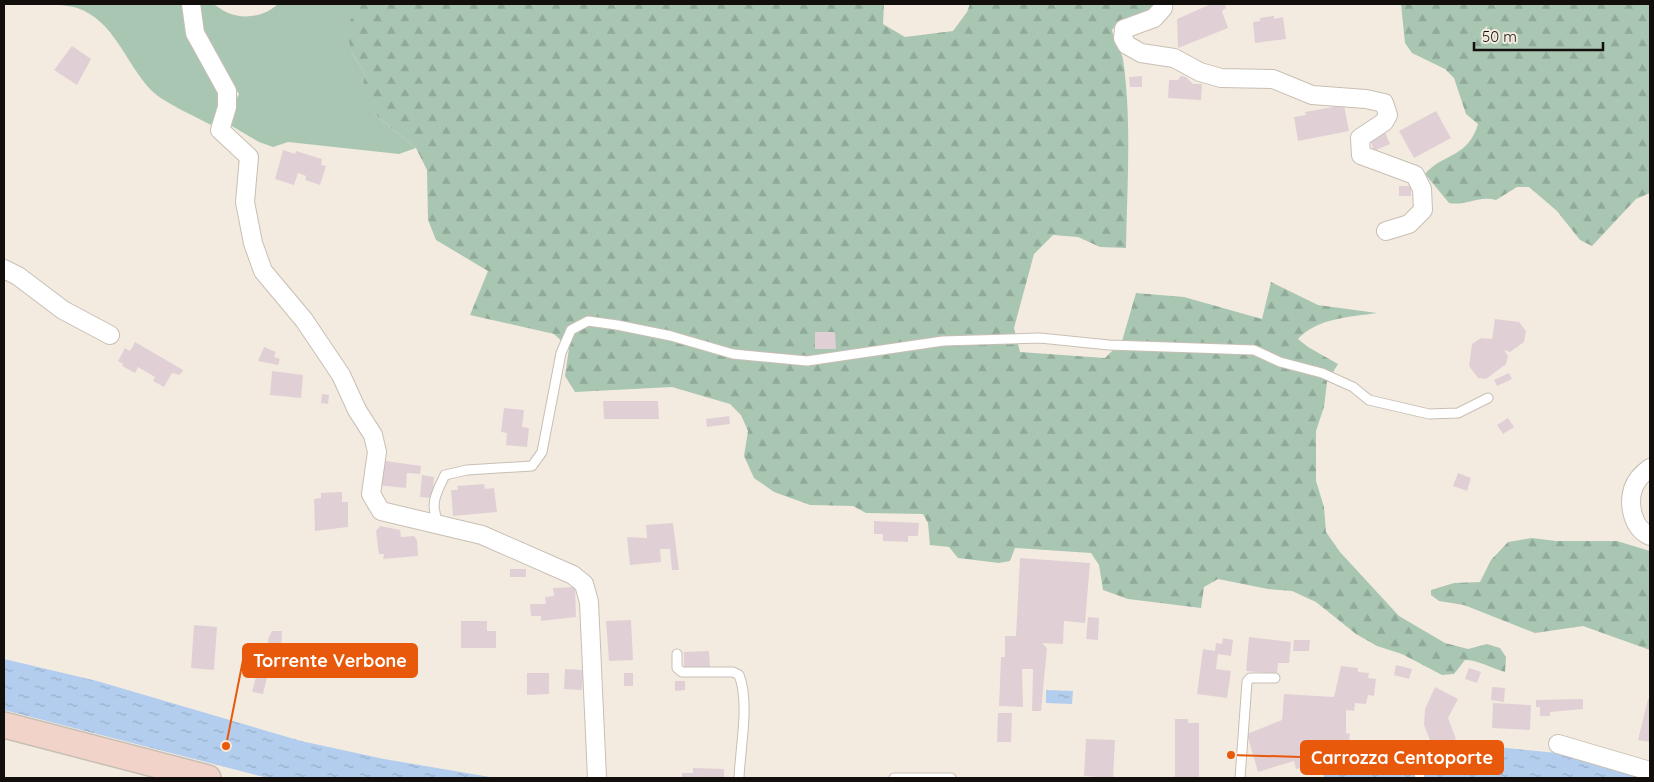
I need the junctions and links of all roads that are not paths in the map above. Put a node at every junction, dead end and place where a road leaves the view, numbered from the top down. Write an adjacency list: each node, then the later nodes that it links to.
1 (191, 4): 8 (street)
2 (1163, 4): 3 (street)
3 (1386, 231)
4 (4, 269): 5 (street)
5 (110, 335)
6 (1488, 398): 8 (lane)
7 (1650, 468): 9 (street)
8 (440, 524): 17 (street)
9 (1650, 536)
10 (677, 654): 18 (lane)
11 (1275, 678): 21 (lane)
12 (4, 725): 16 (main road)
13 (1558, 744): 15 (street)
14 (1362, 755): 22 (lane)
15 (1650, 771)
16 (208, 778)
17 (597, 778)
18 (739, 778)
19 (894, 778): 20 (lane)
20 (951, 778)
21 (1240, 778)
22 (1420, 778)

